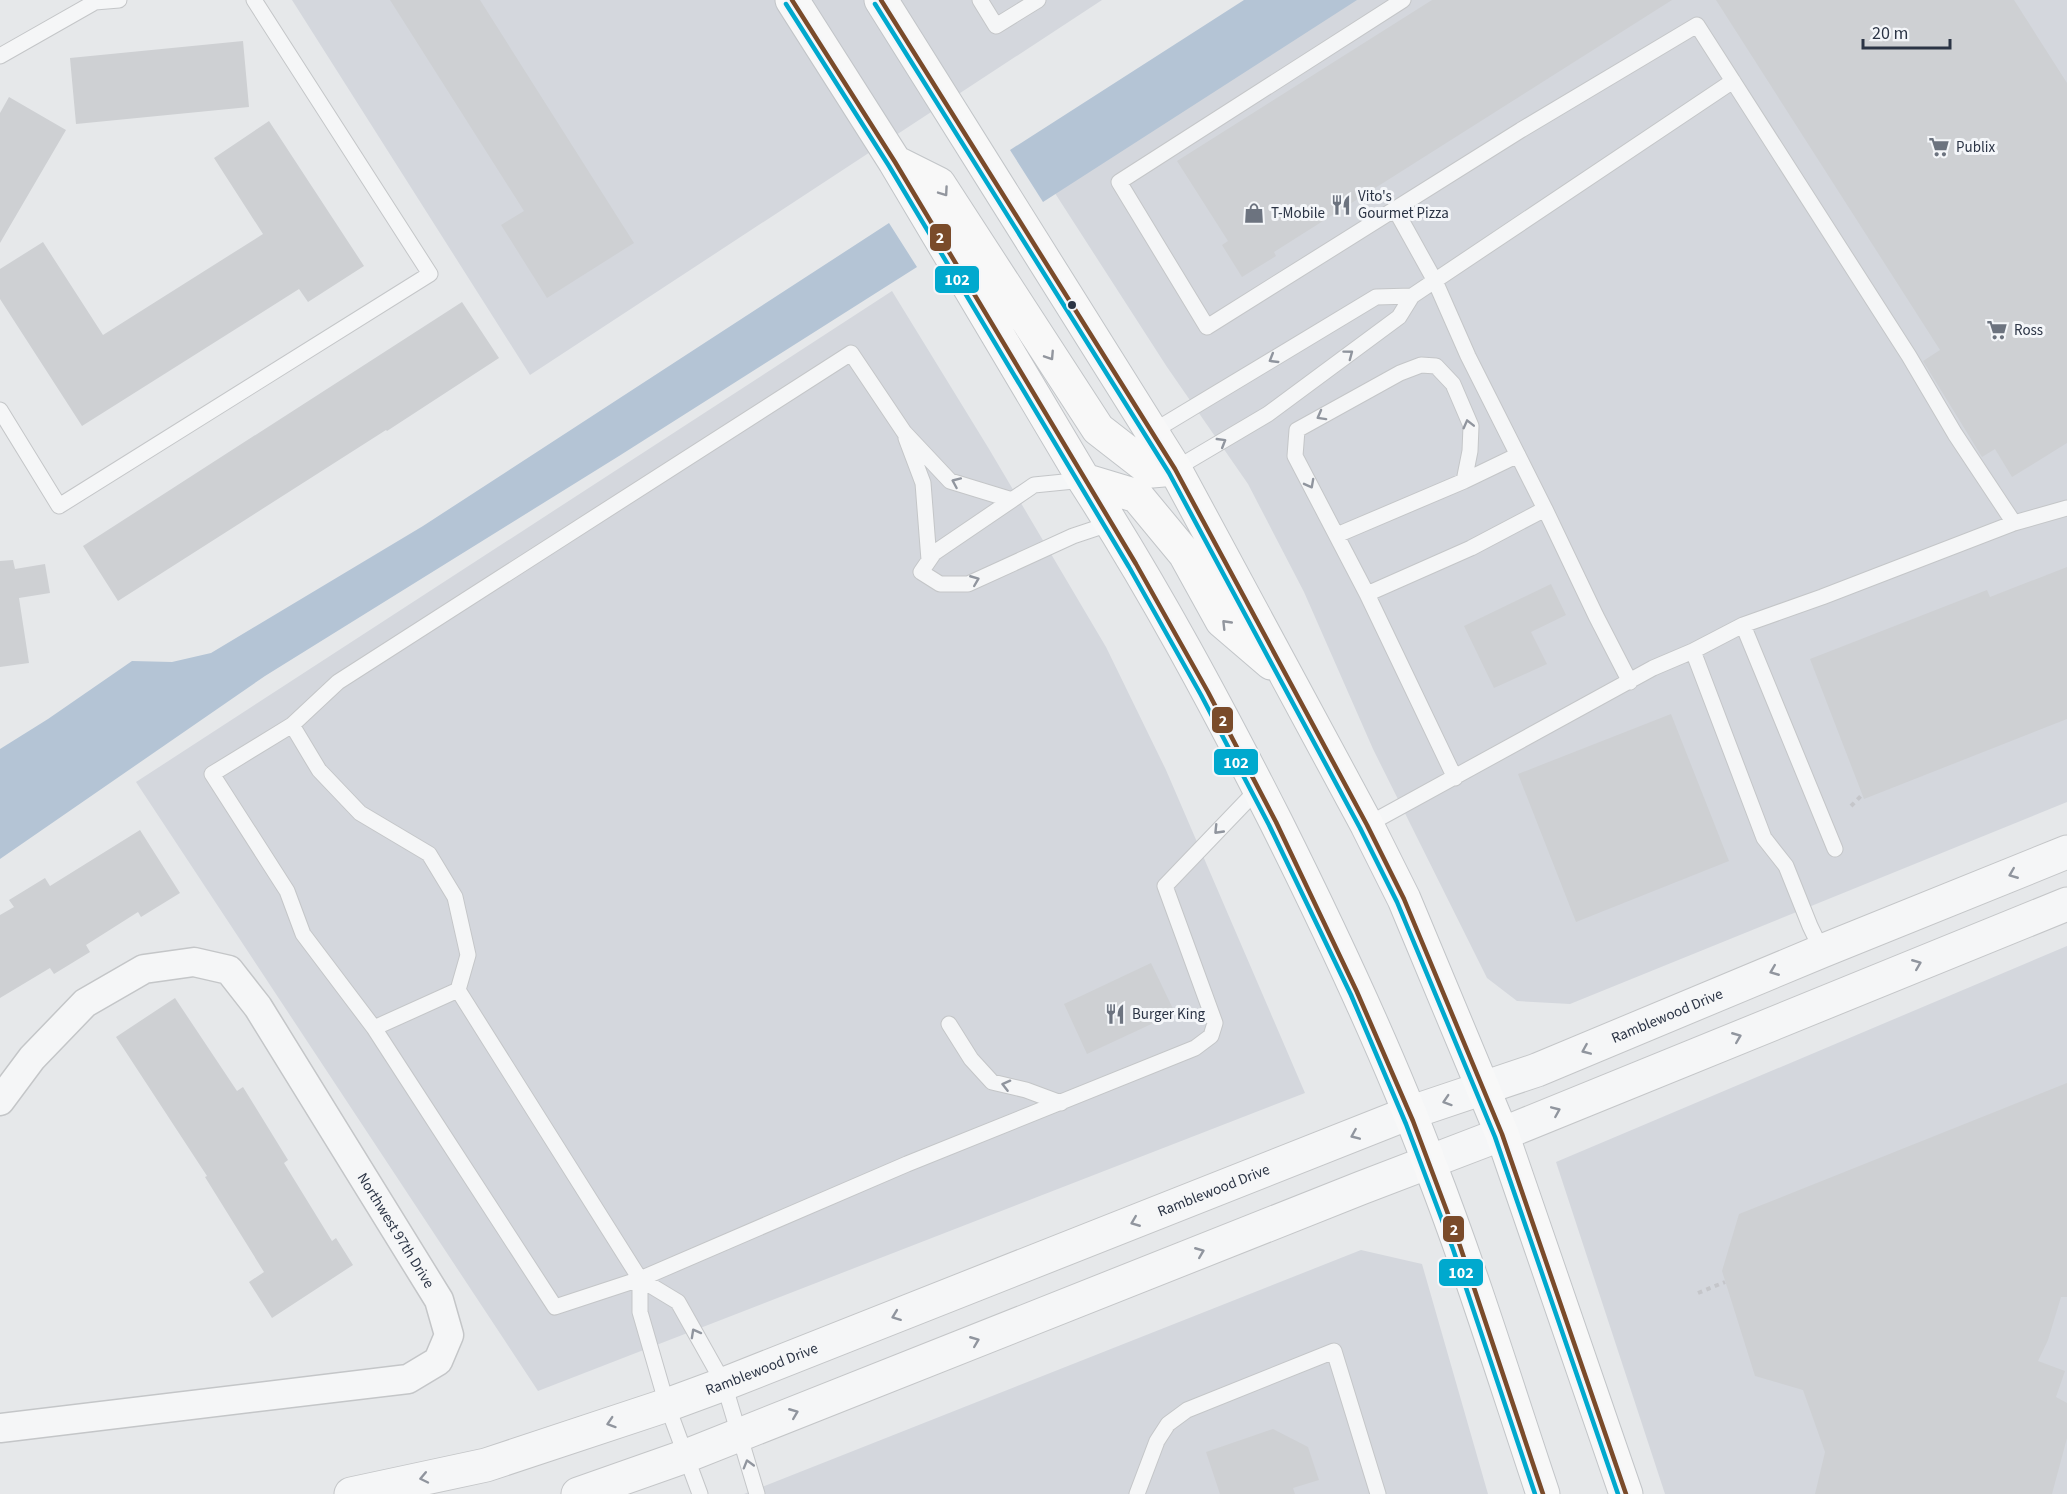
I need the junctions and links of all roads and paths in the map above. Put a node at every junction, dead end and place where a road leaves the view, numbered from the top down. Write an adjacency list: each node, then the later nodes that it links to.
1 (119, 0): 8 (lane)
2 (254, 0): 14 (lane)
3 (792, 0): 10 (main road)
4 (880, 0): 16 (main road)
5 (980, 0): 6 (lane)
6 (1038, 0)
7 (1403, 0): 11 (lane)
8 (0, 55)
9 (1733, 81): 11 (lane); 12 (lane); 25 (lane)
10 (895, 162): 18 (main road, one-way to 18); 19 (main road)
11 (1395, 209): 12 (lane)
12 (1435, 281): 13 (lane); 17 (lane)
13 (1412, 296): 16 (lane, one-way to 16); 18 (lane, one-way to 13)
14 (0, 410)
15 (904, 432): 21 (lane, one-way to 15); 27 (lane); 33 (lane)
16 (1152, 432): 18 (main road)
17 (1518, 455): 20 (lane); 23 (lane)
18 (1175, 470): 31 (main road)
19 (1084, 480): 21 (lane); 24 (main road); 31 (main road, one-way to 19)
20 (1464, 481): 26 (lane); 26 (lane, one-way to 26)
21 (1012, 500): 27 (lane)
22 (2067, 508): 25 (lane)
23 (1545, 509): 28 (lane); 32 (lane)
24 (1112, 523): 27 (lane, one-way to 24); 35 (main road)
25 (2014, 523): 29 (lane)
26 (1337, 536): 28 (lane)
27 (929, 560)
28 (1367, 594): 34 (lane)
29 (1743, 625): 30 (lane); 39 (lane)
30 (1693, 651): 32 (lane); 42 (lane)
31 (1286, 676): 38 (main road)
32 (1630, 682): 34 (lane)
33 (292, 725): 43 (lane); 45 (lane)
34 (1455, 778): 38 (lane)
35 (1258, 788): 48 (lane, one-way to 48); 49 (main road)
36 (1863, 794): 37 (path)
37 (1851, 806)
38 (1367, 825): 46 (main road)
39 (1836, 849)
40 (2067, 852): 42 (street, Ramblewood Drive, one-way to 42)
41 (2067, 904): 50 (street, one-way to 41)
42 (1822, 951): 46 (street, Ramblewood Drive, one-way to 46)
43 (458, 990): 45 (lane); 52 (lane)
44 (949, 1024): 48 (lane, one-way to 44)
45 (374, 1028): 52 (lane)
46 (1485, 1089): 49 (street, Ramblewood Drive, one-way to 49); 50 (main road)
47 (0, 1101): 57 (street, Northwest 97th Drive)
48 (1061, 1103): 52 (lane)
49 (1409, 1113): 51 (main road); 55 (street, Ramblewood Drive, one-way to 55)
50 (1502, 1134): 51 (street); 67 (main road)
51 (1429, 1162): 58 (street, one-way to 51); 66 (main road)
52 (640, 1279): 55 (lane, one-way to 52); 56 (lane)
53 (1725, 1282): 54 (path)
54 (1698, 1293)
55 (724, 1384): 56 (street, Ramblewood Drive); 58 (lane)
56 (667, 1405): 59 (lane); 60 (street, Ramblewood Drive, one-way to 60)
57 (0, 1428)
58 (740, 1435): 59 (street); 63 (lane, one-way to 58)
59 (686, 1456): 61 (street); 62 (lane)
60 (351, 1494)
61 (578, 1494)
62 (700, 1494)
63 (757, 1494)
64 (1137, 1494): 65 (lane)
65 (1378, 1494)
66 (1543, 1494)
67 (1626, 1494)

